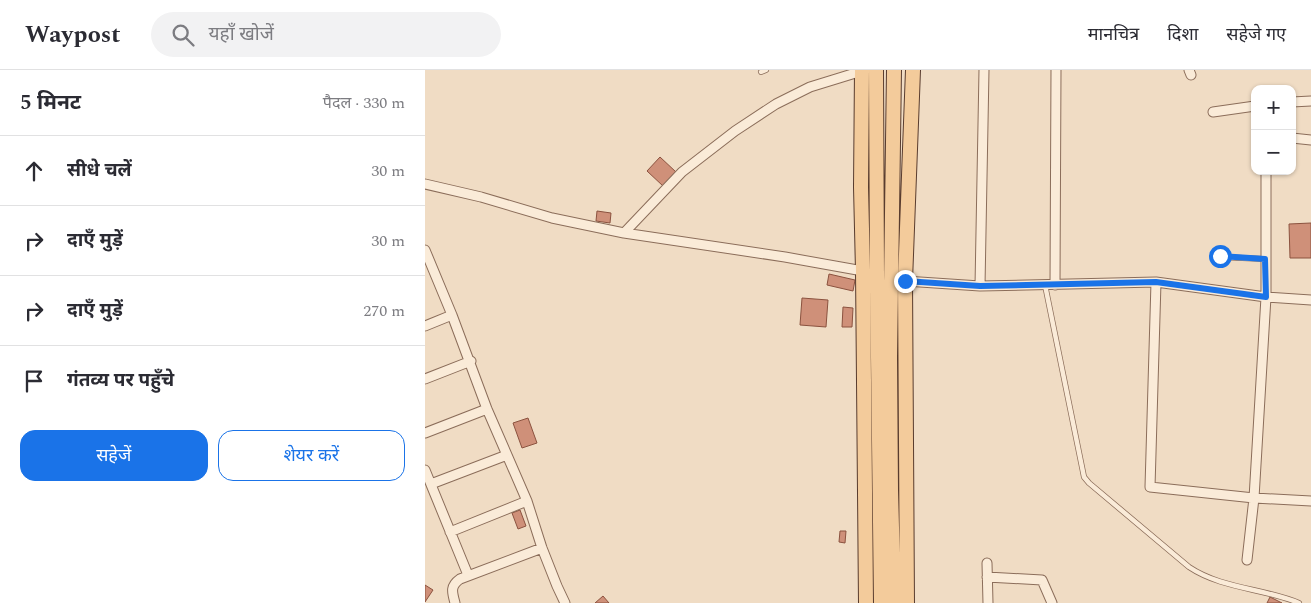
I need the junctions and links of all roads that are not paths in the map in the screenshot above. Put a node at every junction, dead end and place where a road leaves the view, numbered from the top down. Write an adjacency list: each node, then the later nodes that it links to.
1 (862, 70): 15 (street); 20 (main road)
2 (877, 70): 30 (main road)
3 (894, 70): 30 (main road)
4 (913, 70): 21 (main road)
5 (984, 70): 24 (street)
6 (1056, 70): 23 (street)
7 (1311, 101): 8 (street)
8 (1296, 102)
9 (1251, 107): 10 (street)
10 (1213, 112)
11 (1296, 138): 12 (street)
12 (1311, 140)
13 (1266, 175): 18 (street)
14 (425, 184): 15 (street)
15 (624, 232): 20 (street)
16 (425, 250): 19 (street)
17 (1220, 256): 18 (lane)
18 (1265, 259): 26 (street)
19 (428, 268): 28 (street)
20 (863, 271): 50 (main road)
21 (905, 281): 24 (street); 53 (main road)
22 (1156, 282): 23 (street); 26 (street); 38 (street)
23 (1055, 285): 25 (street)
24 (980, 286): 25 (street)
25 (1045, 286): 47 (lane)
26 (1266, 297): 27 (street); 38 (street)
27 (1311, 300)
28 (452, 314): 29 (street); 31 (street)
29 (425, 326)
30 (884, 360): 51 (main road); 52 (main road)
31 (471, 361): 32 (street); 33 (street)
32 (425, 379)
33 (487, 409): 34 (street); 35 (street)
34 (425, 433)
35 (507, 455): 37 (street); 39 (street)
36 (425, 470): 37 (street)
37 (431, 484): 41 (street)
38 (1255, 498): 40 (street); 43 (street)
39 (527, 501): 41 (street); 42 (street)
40 (1311, 501)
41 (450, 532): 45 (street)
42 (542, 548): 45 (street); 49 (street)
43 (1247, 560)
44 (987, 563): 46 (street)
45 (468, 575): 48 (street)
46 (987, 577): 54 (street); 55 (street)
47 (1286, 600): 56 (lane)
48 (455, 603)
49 (565, 603)
50 (866, 603)
51 (881, 603)
52 (894, 603)
53 (907, 603)
54 (988, 603)
55 (1052, 603)
56 (1299, 603)

